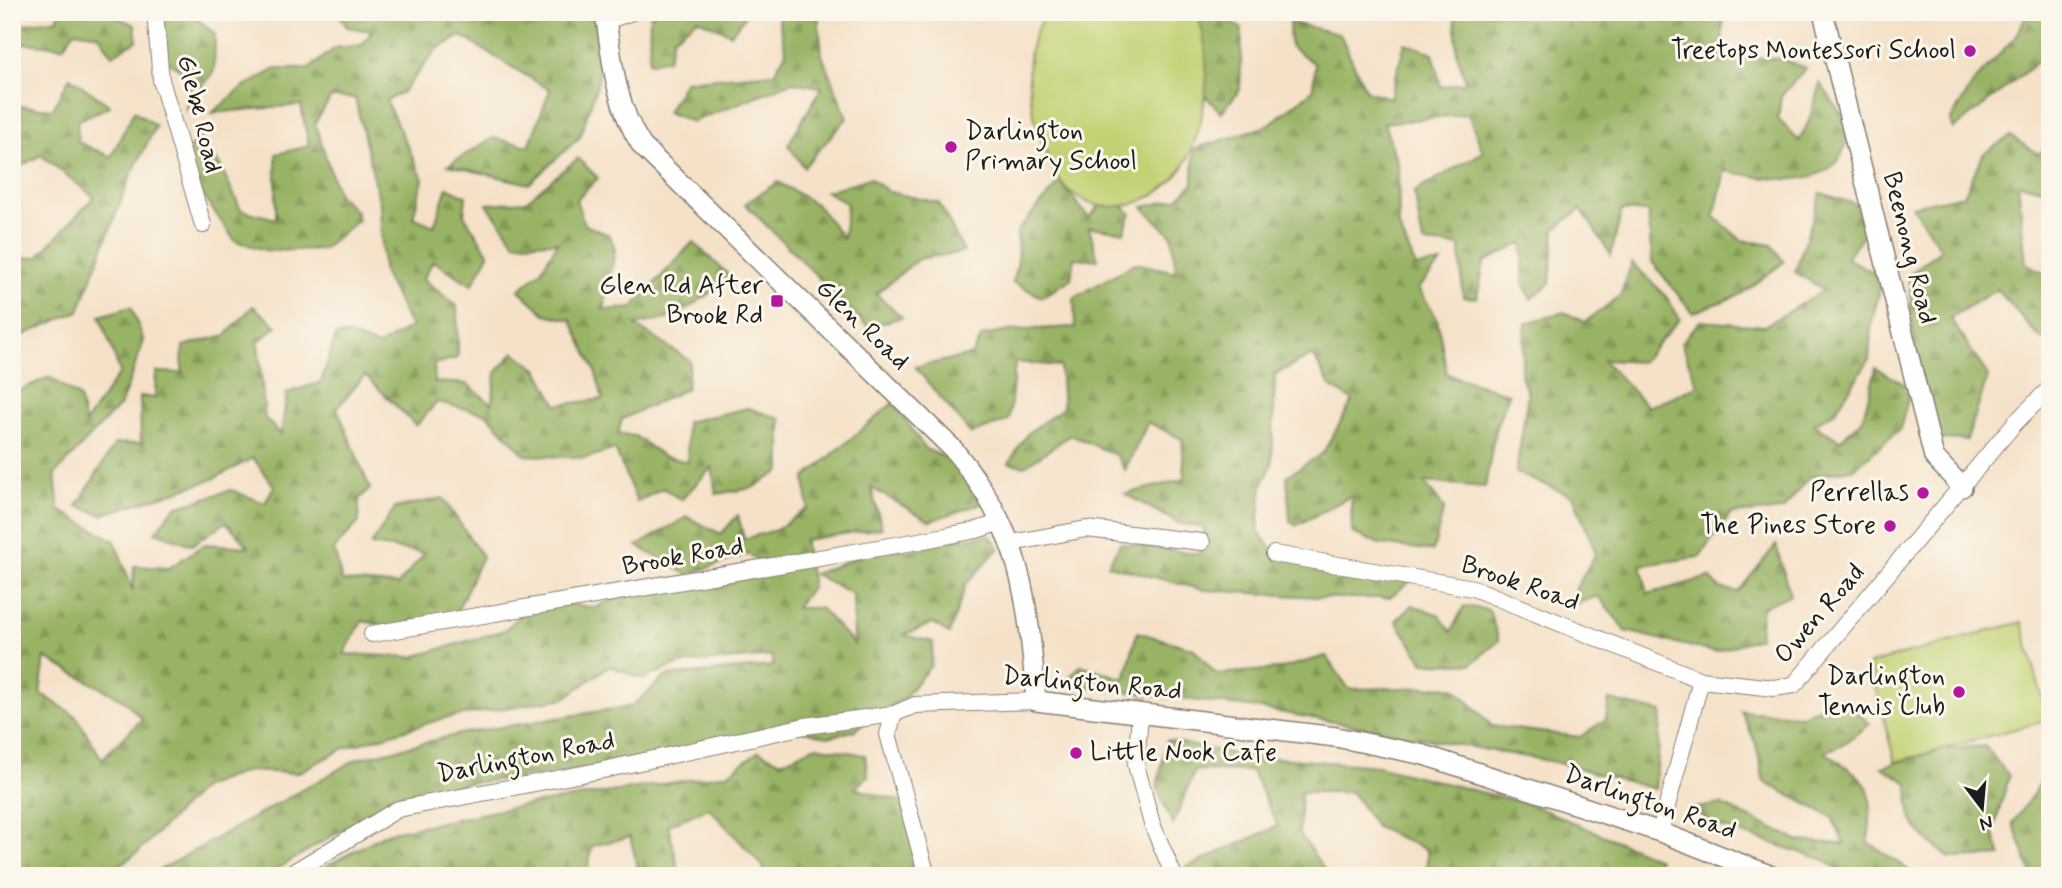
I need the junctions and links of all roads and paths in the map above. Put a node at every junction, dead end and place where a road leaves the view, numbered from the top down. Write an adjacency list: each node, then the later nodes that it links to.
1 (155, 12): 5 (street, Glebe Road)
2 (632, 12): 4 (street)
3 (1823, 12): 7 (street, Beenong Road)
4 (606, 16): 8 (street, Glen Road)
5 (203, 225)
6 (2050, 388): 7 (street, Owen Road)
7 (1962, 486): 13 (street, Owen Road)
8 (1001, 522): 10 (street, Glen Road); 12 (street, Brook Road)
9 (1202, 542): 10 (street)
10 (1012, 543): 14 (street, Glen Road)
11 (1274, 554): 13 (street, Brook Road)
12 (372, 634)
13 (1701, 680): 17 (street)
14 (1036, 701): 15 (street, Darlington Road); 16 (street, Darlington Road)
15 (894, 714): 18 (street, Darlington Road); 19 (street)
16 (1140, 714): 17 (street, Darlington Road); 20 (street)
17 (1660, 832): 21 (street, Darlington Road)
18 (287, 876)
19 (927, 876)
20 (1174, 876)
21 (1772, 876)

